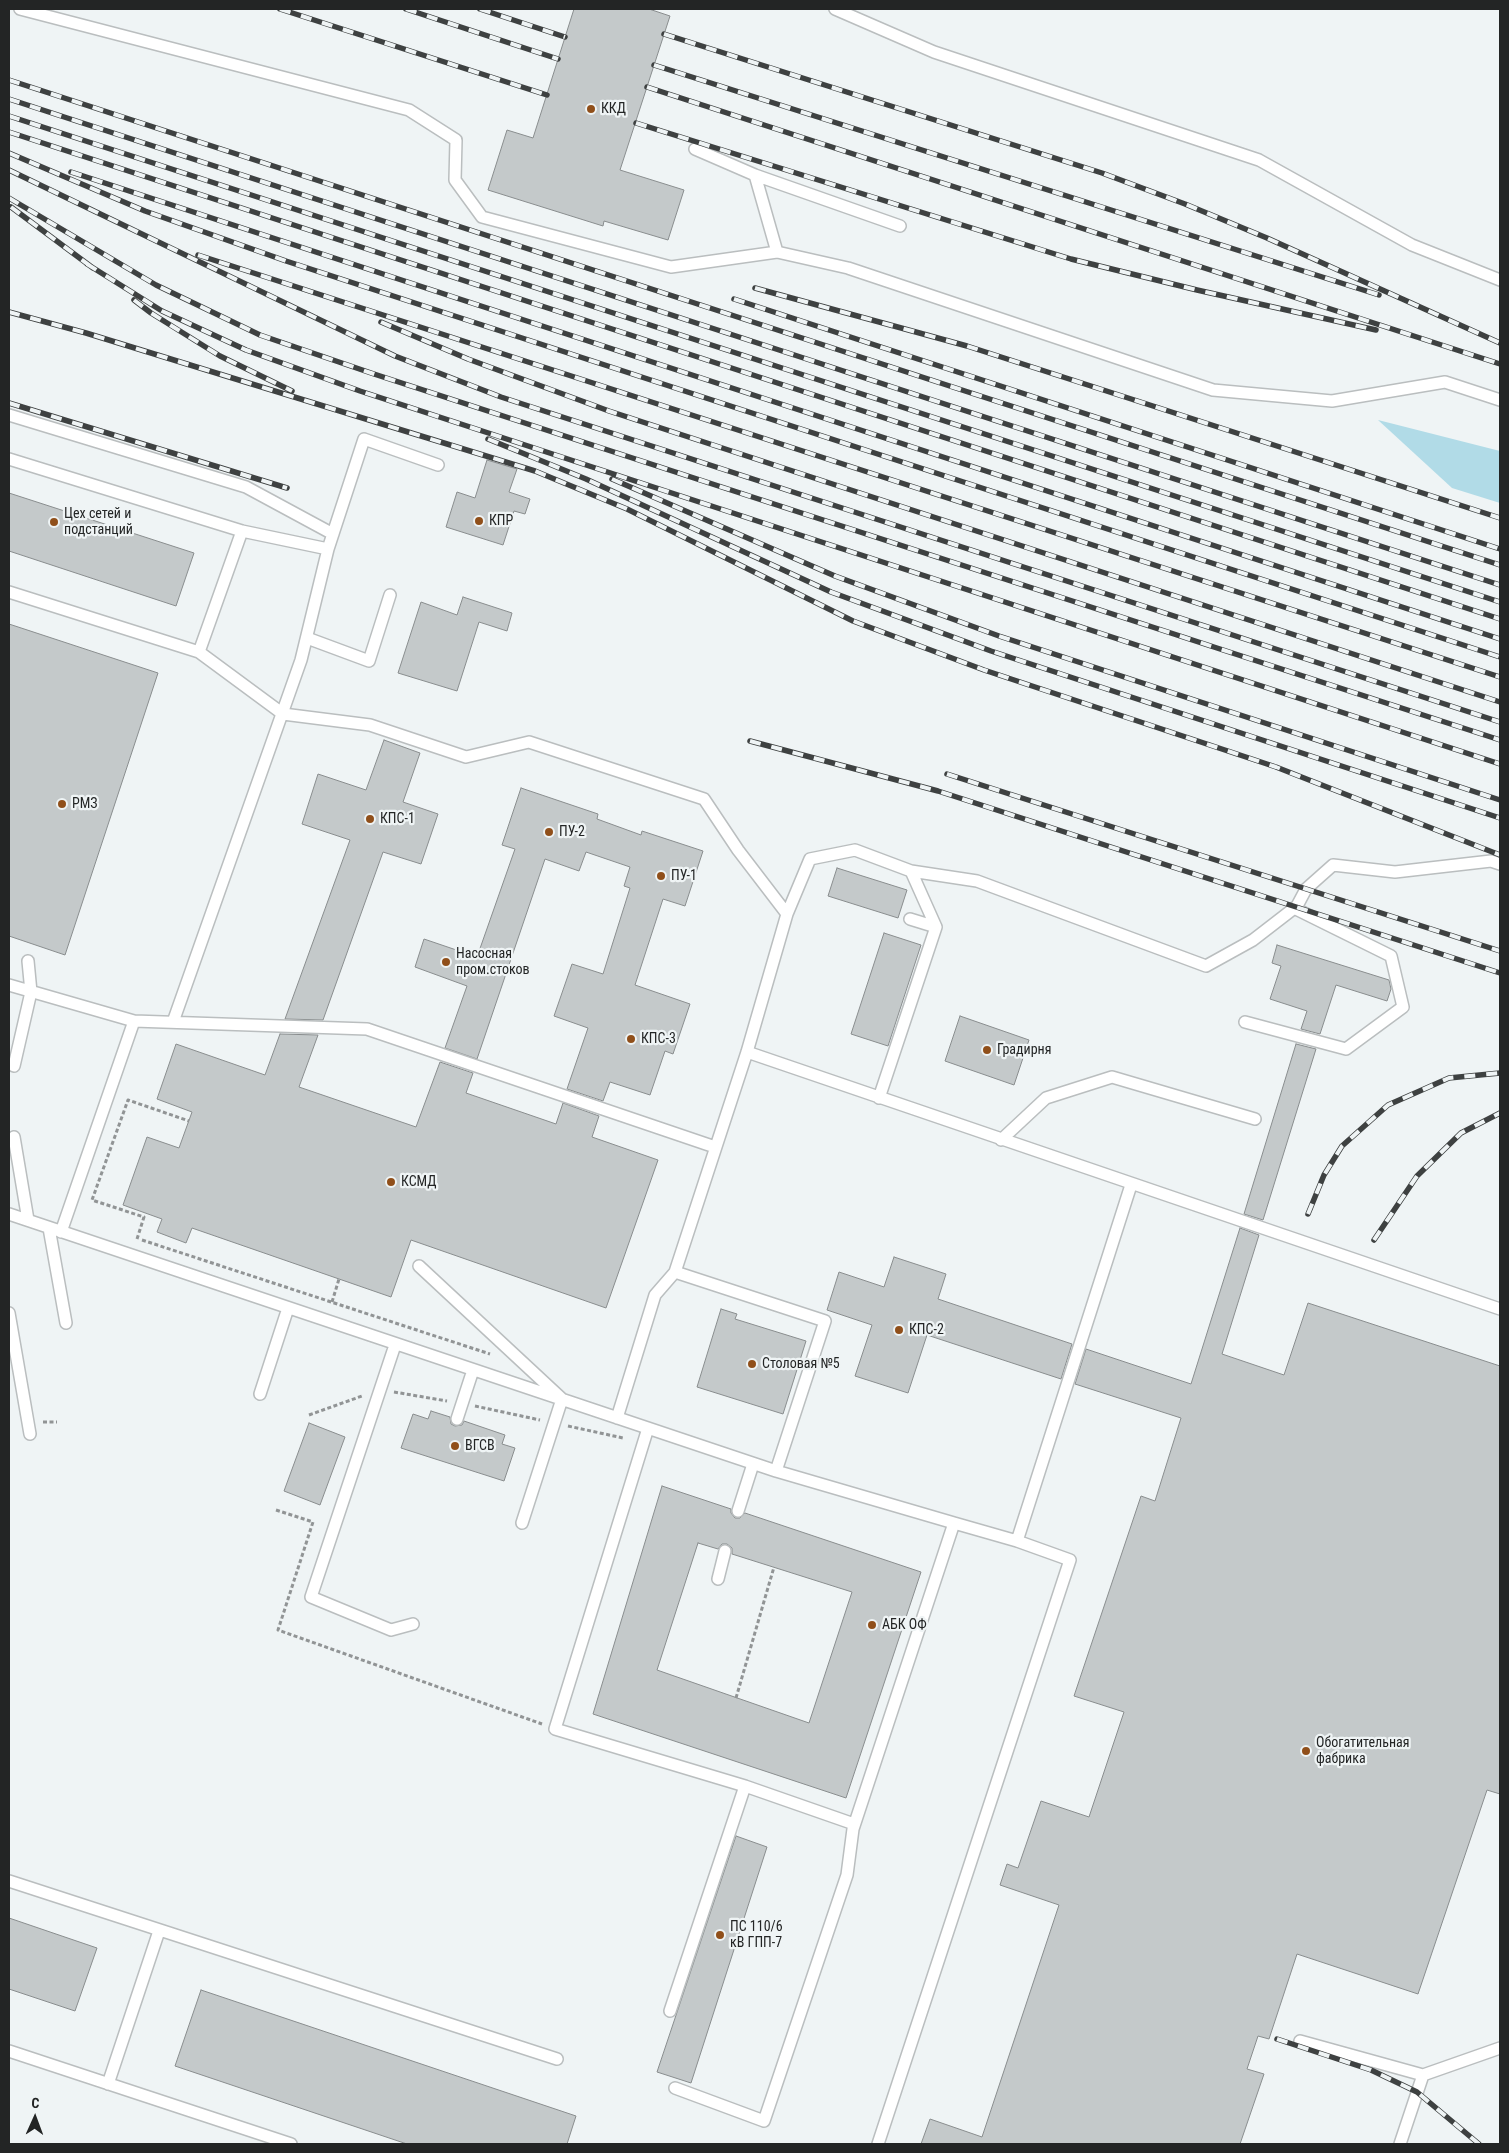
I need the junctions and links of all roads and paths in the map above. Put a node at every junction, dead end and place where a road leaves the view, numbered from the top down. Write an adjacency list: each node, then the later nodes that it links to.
1 (20, 9): 6 (lane)
2 (835, 9): 7 (lane)
3 (695, 149): 4 (lane)
4 (754, 175): 5 (lane); 6 (lane)
5 (900, 226)
6 (777, 252): 8 (lane)
7 (1500, 280)
8 (1500, 400)
9 (9, 414): 13 (lane)
10 (9, 459): 12 (lane)
11 (438, 464): 13 (lane)
12 (242, 531): 14 (lane); 18 (lane)
13 (333, 534): 14 (lane)
14 (328, 549): 17 (lane)
15 (9, 592): 18 (lane)
16 (390, 595): 17 (lane)
17 (307, 638): 19 (lane)
18 (199, 652): 19 (lane)
19 (282, 714): 23 (lane); 30 (lane)
20 (1500, 864): 22 (lane)
21 (911, 872): 22 (lane); 23 (lane); 25 (lane)
22 (1294, 908): 31 (lane)
23 (787, 914): 32 (lane)
24 (910, 919): 25 (lane)
25 (936, 927): 34 (lane)
26 (28, 961): 28 (lane)
27 (9, 985): 28 (lane)
28 (30, 992): 29 (lane); 33 (lane)
29 (134, 1021): 30 (lane); 44 (lane)
30 (173, 1022): 39 (lane)
31 (1245, 1022)
32 (747, 1052): 34 (lane); 39 (lane)
33 (14, 1066)
34 (879, 1098): 38 (lane)
35 (1255, 1119): 38 (lane)
36 (189, 1121): 46 (path)
37 (14, 1137): 42 (lane)
38 (1001, 1140): 40 (lane)
39 (714, 1147): 48 (lane)
40 (1131, 1185): 52 (lane); 69 (lane)
41 (9, 1214): 42 (lane)
42 (28, 1220): 43 (lane)
43 (49, 1228): 44 (lane); 54 (lane)
44 (61, 1232): 51 (lane)
45 (128, 1236): 46 (path)
46 (137, 1239): 50 (path)
47 (419, 1266): 59 (lane)
48 (675, 1272): 60 (lane); 65 (lane)
49 (339, 1279): 50 (path)
50 (332, 1302): 56 (path)
51 (288, 1308): 55 (lane); 58 (lane)
52 (1500, 1310)
53 (9, 1314): 63 (lane)
54 (66, 1323)
55 (395, 1345): 57 (lane); 73 (lane)
56 (498, 1356)
57 (473, 1370): 59 (lane); 61 (lane)
58 (260, 1394)
59 (562, 1399): 60 (lane); 68 (lane)
60 (618, 1418): 62 (lane)
61 (458, 1419)
62 (648, 1428): 64 (lane); 75 (lane)
63 (30, 1434)
64 (753, 1464): 65 (lane); 66 (lane)
65 (776, 1471): 67 (lane)
66 (738, 1511)
67 (954, 1523): 69 (lane); 76 (lane)
68 (522, 1524)
69 (1017, 1541): 88 (lane)
70 (725, 1552): 72 (lane)
71 (774, 1567): 74 (path)
72 (718, 1579)
73 (413, 1624)
74 (736, 1698)
75 (745, 1786): 76 (lane); 79 (lane)
76 (854, 1824): 86 (lane)
77 (9, 1881): 78 (lane)
78 (159, 1931): 83 (lane); 85 (lane)
79 (670, 2011)
80 (1300, 2041): 84 (lane)
81 (1500, 2048): 84 (lane)
82 (9, 2051): 85 (lane)
83 (557, 2059)
84 (1423, 2075): 89 (lane)
85 (108, 2084): 87 (lane)
86 (675, 2088)
87 (291, 2144)
88 (878, 2144)
89 (1400, 2144)

